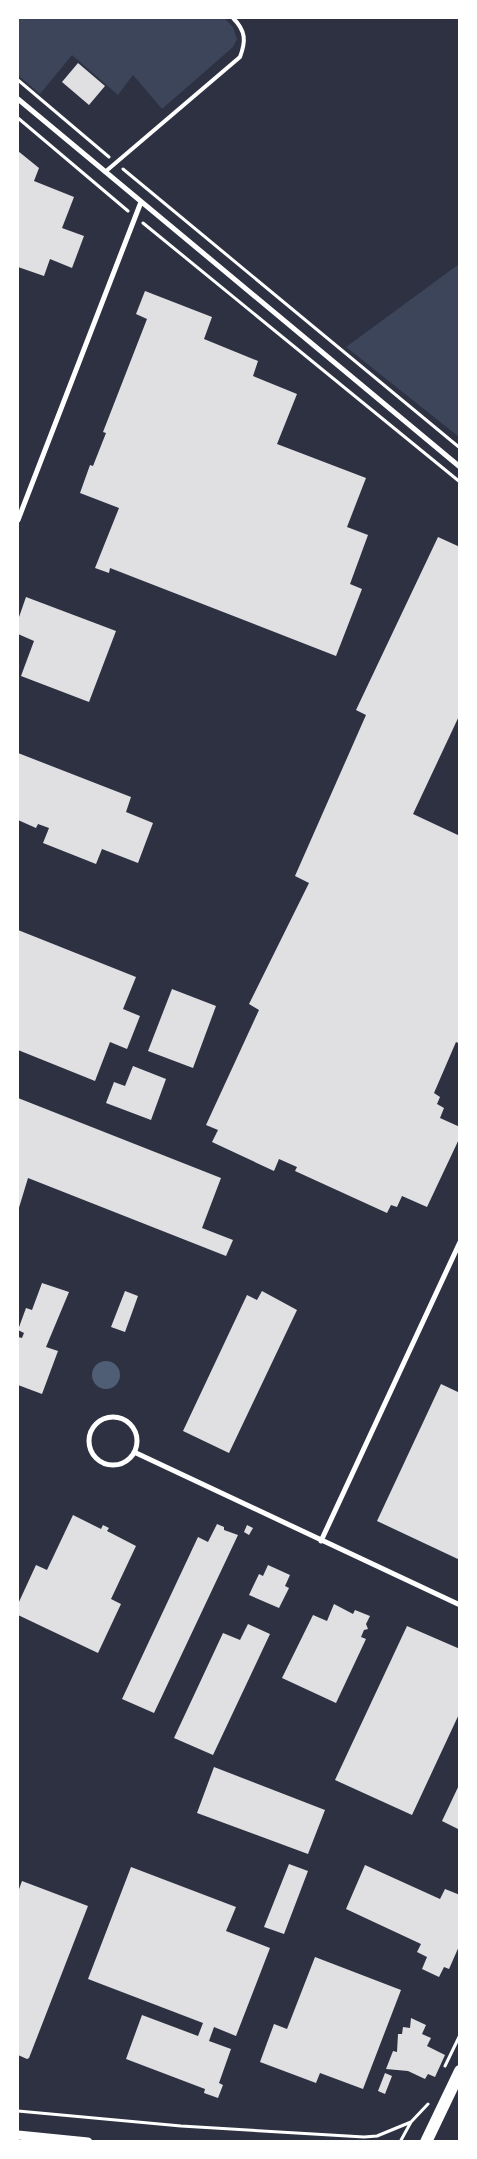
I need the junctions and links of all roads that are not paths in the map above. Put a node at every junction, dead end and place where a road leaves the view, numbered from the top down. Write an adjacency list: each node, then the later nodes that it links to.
1 (233, 18): 3 (lane)
2 (18, 99): 3 (street)
3 (105, 172): 4 (street)
4 (141, 202): 5 (street); 6 (street)
5 (460, 467)
6 (18, 520)
7 (460, 1242): 9 (street)
8 (134, 1452): 8 (street); 9 (street)
9 (321, 1541): 10 (street)
10 (460, 1605)
11 (460, 2071): 14 (main road)
12 (18, 2135): 13 (street)
13 (88, 2142)
14 (426, 2142)

